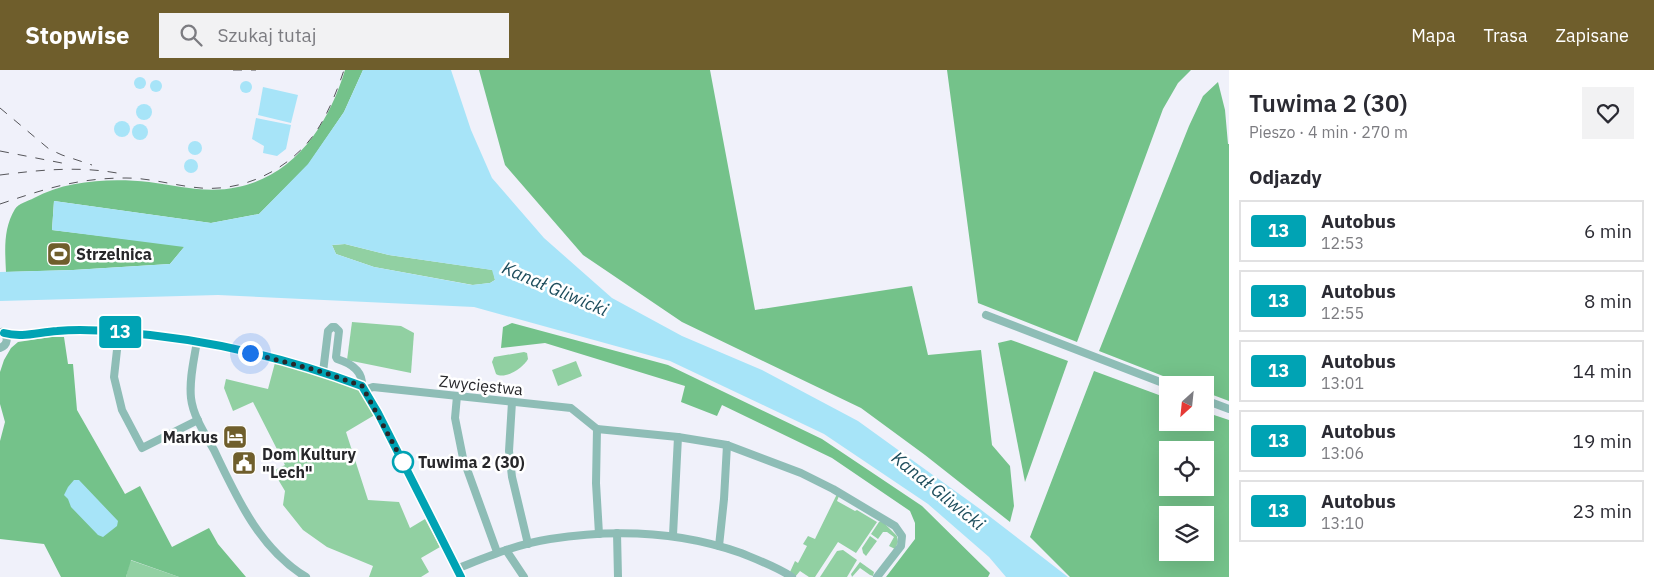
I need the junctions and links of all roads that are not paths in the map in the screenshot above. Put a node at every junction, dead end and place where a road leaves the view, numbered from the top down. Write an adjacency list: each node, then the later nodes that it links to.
1 (986, 315): 8 (street)
2 (2, 331): 4 (street, Zwycięstwa); 6 (street)
3 (119, 332): 4 (street, Zwycięstwa); 5 (street, Zwycięstwa); 14 (street)
4 (23, 336): 6 (street, Zwycięstwa)
5 (197, 342): 7 (street, Zwycięstwa); 14 (street)
6 (2, 347)
7 (323, 372): 9 (street, Zwycięstwa); 9 (street)
8 (1159, 382)
9 (364, 388): 10 (street, Zwycięstwa); 25 (street)
10 (457, 396): 11 (street, Zwycięstwa); 24 (street)
11 (512, 402): 15 (street, Zwycięstwa); 21 (street)
12 (1214, 403): 13 (street)
13 (1229, 409)
14 (198, 420): 26 (street)
15 (597, 429): 16 (street); 19 (street)
16 (678, 437): 17 (street); 20 (street)
17 (727, 445): 22 (street); 31 (street)
18 (617, 533): 19 (street); 20 (street); 29 (street)
19 (599, 534): 21 (street)
20 (673, 536): 22 (street)
21 (528, 544): 23 (street)
22 (719, 546): 30 (street)
23 (506, 550): 24 (street); 28 (street)
24 (497, 552): 25 (street)
25 (456, 569): 27 (street)
26 (306, 577)
27 (461, 577)
28 (524, 577)
29 (618, 577)
30 (792, 577)
31 (877, 577)

